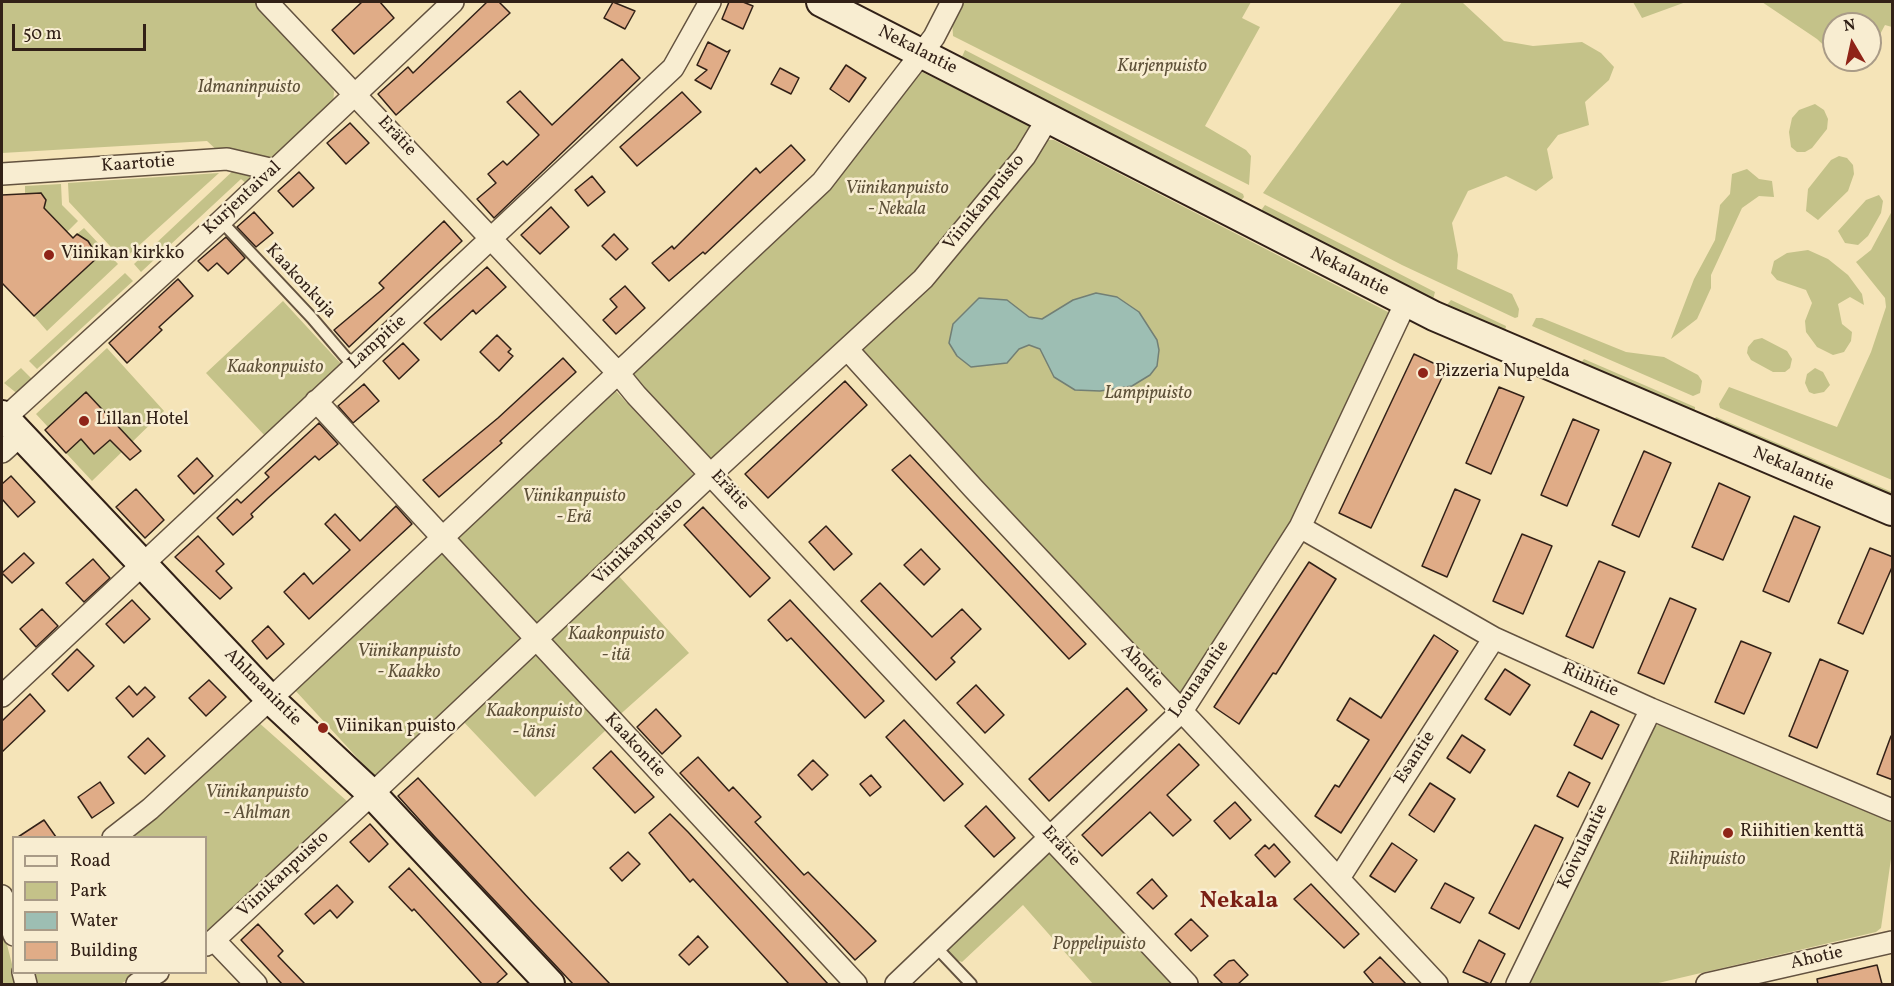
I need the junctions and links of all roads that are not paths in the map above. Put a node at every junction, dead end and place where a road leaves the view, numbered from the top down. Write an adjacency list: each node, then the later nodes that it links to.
1 (267, 2): 7 (street, Erätie)
2 (453, 2): 7 (street, Kurjentaival)
3 (710, 2): 12 (street, Lampitie)
4 (820, 2): 6 (main road, Nekalantie)
5 (952, 2): 6 (street)
6 (922, 53): 8 (main road, Nekalantie); 16 (street)
7 (356, 94): 9 (street, Kurjentaival); 12 (street, Erätie)
8 (1048, 118): 13 (main road, Nekalantie); 14 (street, Viinikanpuisto)
9 (274, 170): 10 (street, Kaartotie); 11 (street, Kurjentaival)
10 (2, 174)
11 (220, 221): 15 (lane, Kaakonkuja); 18 (street, Kurjentaival)
12 (492, 240): 15 (street, Lampitie); 16 (street, Erätie)
13 (1406, 302): 20 (main road, Nekalantie); 21 (street, Lounaantie)
14 (847, 349): 19 (street, Viinikanpuisto); 29 (street, Ahotie)
15 (353, 366): 17 (street, Lampitie)
16 (618, 373): 19 (street, Erätie); 22 (street)
17 (316, 401): 22 (street, Kaakontie); 23 (street, Lampitie)
18 (7, 430): 23 (main road, Ahlmanintie)
19 (712, 473): 25 (street, Viinikanpuisto); 33 (street, Erätie)
20 (1893, 511)
21 (1300, 527): 24 (street, Riihitie); 29 (street, Lounaantie)
22 (443, 538): 25 (street, Kaakontie); 27 (street)
23 (143, 564): 26 (street, Lampitie); 27 (main road, Ahlmanintie)
24 (1494, 638): 28 (street, Riihitie); 34 (street, Esantie)
25 (536, 640): 30 (street, Viinikanpuisto); 44 (street, Kaakontie)
26 (2, 696)
27 (270, 699): 30 (main road, Ahlmanintie); 32 (street)
28 (1651, 709): 31 (street, Riihitie); 49 (street, Koivulantie)
29 (1182, 711): 33 (street, Lounaantie); 34 (street, Ahotie)
30 (372, 794): 37 (street, Viinikanpuisto); 43 (main road, Ahlmanintie)
31 (1893, 810)
32 (114, 836)
33 (1051, 837): 39 (street, Lounaantie); 47 (street, Erätie)
34 (1339, 878): 48 (street, Ahotie)
35 (6, 904): 36 (street)
36 (12, 927)
37 (210, 942): 42 (street)
38 (1893, 942): 50 (street, Ahotie)
39 (935, 946): 45 (street, Lounaantie); 46 (lane)
40 (154, 974): 41 (street)
41 (137, 984)
42 (256, 984)
43 (550, 984)
44 (856, 984)
45 (896, 984)
46 (971, 984)
47 (1187, 984)
48 (1437, 984)
49 (1517, 984)
50 (1707, 984)

